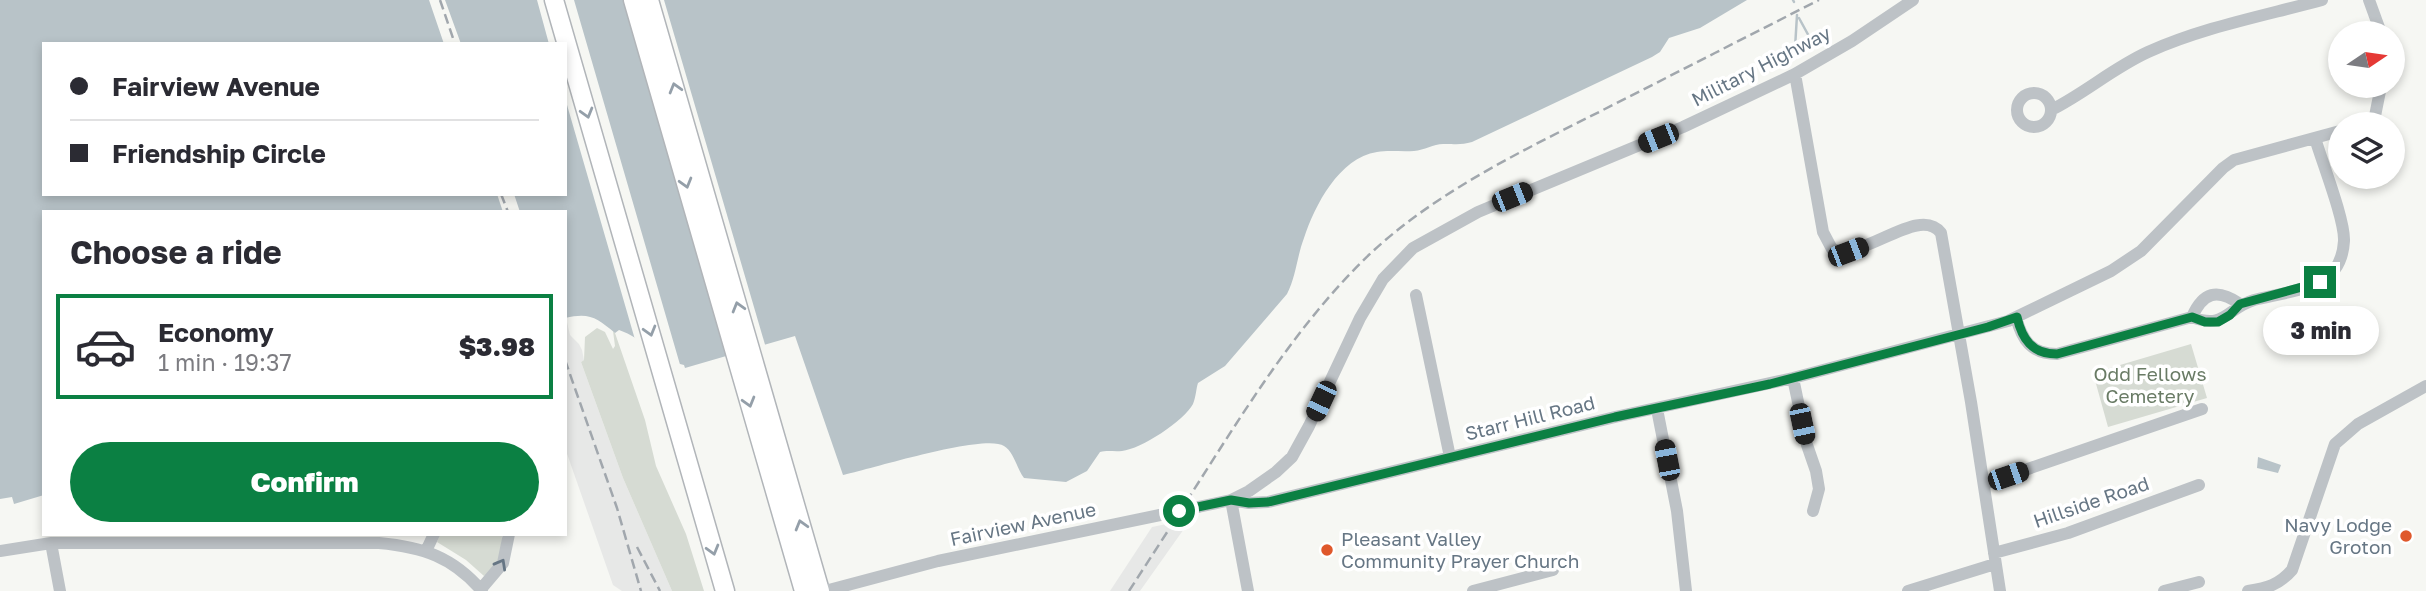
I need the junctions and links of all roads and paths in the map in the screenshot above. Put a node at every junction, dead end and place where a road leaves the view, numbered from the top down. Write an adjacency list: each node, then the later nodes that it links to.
1 (554, 0): 8 (highway, one-way to 8)
2 (633, 0): 39 (highway, one-way to 39)
3 (649, 0): 40 (highway, one-way to 3)
4 (1913, 0): 10 (street, Military Highway)
5 (2322, 0): 11 (street)
6 (2369, 0): 7 (street)
7 (2377, 21)
8 (566, 42)
9 (567, 45): 38 (highway, one-way to 38)
10 (1795, 75): 18 (street); 26 (street, Military Highway)
11 (2051, 110)
12 (2328, 134): 13 (street, Starr Hill Road)
13 (2315, 138): 15 (street); 16 (street, Starr Hill Road)
14 (1416, 295): 23 (street)
15 (2240, 304): 17 (street); 17 (street)
16 (2017, 317): 17 (street); 18 (street, Starr Hill Road)
17 (2192, 317)
18 (1960, 333): 19 (street, Starr Hill Road); 24 (street)
19 (1793, 378): 21 (street, Starr Hill Road); 27 (street)
20 (2426, 386): 47 (street)
21 (1657, 409): 23 (street, Starr Hill Road); 43 (street)
22 (2202, 409): 24 (street)
23 (1450, 457): 26 (street, Starr Hill Road)
24 (1984, 485): 33 (street)
25 (2199, 485): 33 (street, Hillside Road)
26 (1231, 500): 40 (street, Fairview Avenue, bridge); 41 (street)
27 (1813, 510)
28 (433, 536): 32 (street)
29 (509, 536): 36 (street, one-way to 29)
30 (51, 543): 31 (street); 32 (street); 37 (street)
31 (0, 551)
32 (426, 551): 36 (street)
33 (1995, 559): 44 (street, Hillside Road); 45 (street)
34 (1553, 570): 42 (street)
35 (2199, 582): 46 (street)
36 (482, 590)
37 (60, 591)
38 (725, 591)
39 (804, 591)
40 (822, 591)
41 (1248, 591)
42 (1473, 591)
43 (1686, 591)
44 (1908, 591)
45 (2000, 591)
46 (2164, 591)
47 (2248, 591)

